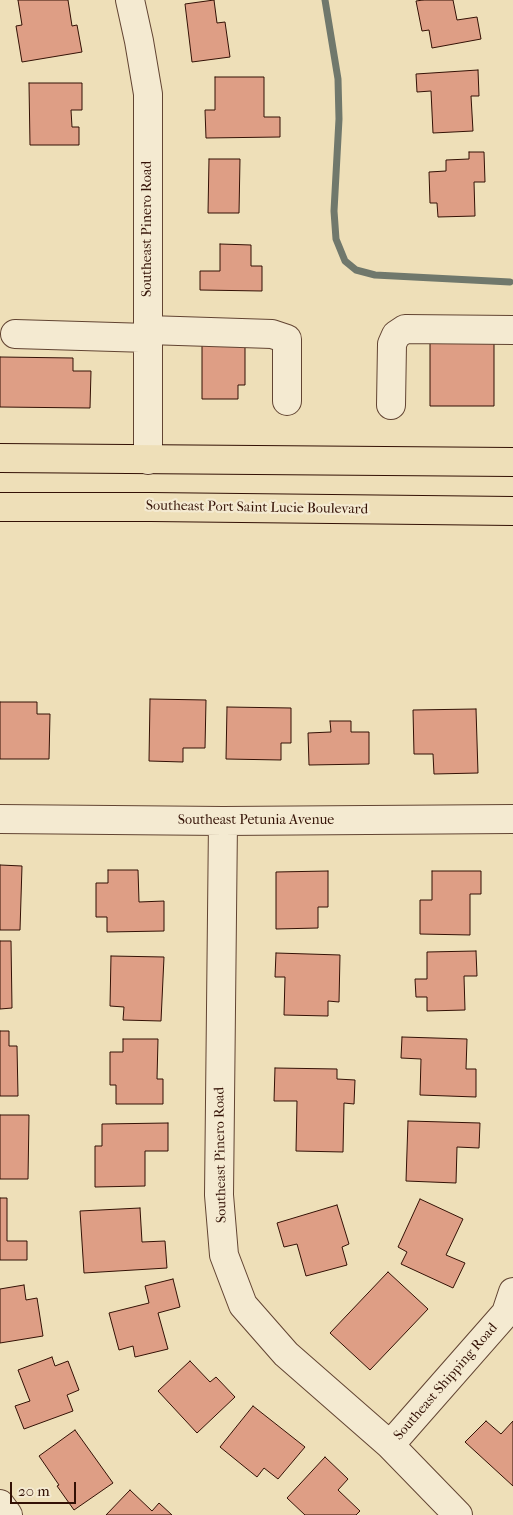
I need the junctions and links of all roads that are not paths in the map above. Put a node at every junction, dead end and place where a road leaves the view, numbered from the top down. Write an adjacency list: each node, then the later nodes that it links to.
1 (130, 0): 4 (street, Southeast Pinero Road)
2 (513, 330): 6 (street)
3 (15, 334): 4 (street)
4 (148, 334): 5 (street); 8 (street, Southeast Pinero Road)
5 (287, 401)
6 (391, 405)
7 (0, 458): 8 (main road)
8 (148, 460): 9 (main road)
9 (513, 462)
10 (0, 507): 11 (main road, Southeast Port Saint Lucie Boulevard)
11 (513, 511)
12 (0, 819): 14 (street, Southeast Petunia Avenue)
13 (513, 819): 14 (street, Southeast Petunia Avenue)
14 (223, 821): 16 (street, Southeast Pinero Road)
15 (513, 1292): 16 (street, Southeast Shipping Road)
16 (390, 1445): 19 (street, Southeast Pinero Road)
17 (0, 1504): 18 (street)
18 (8, 1515)
19 (458, 1515)

